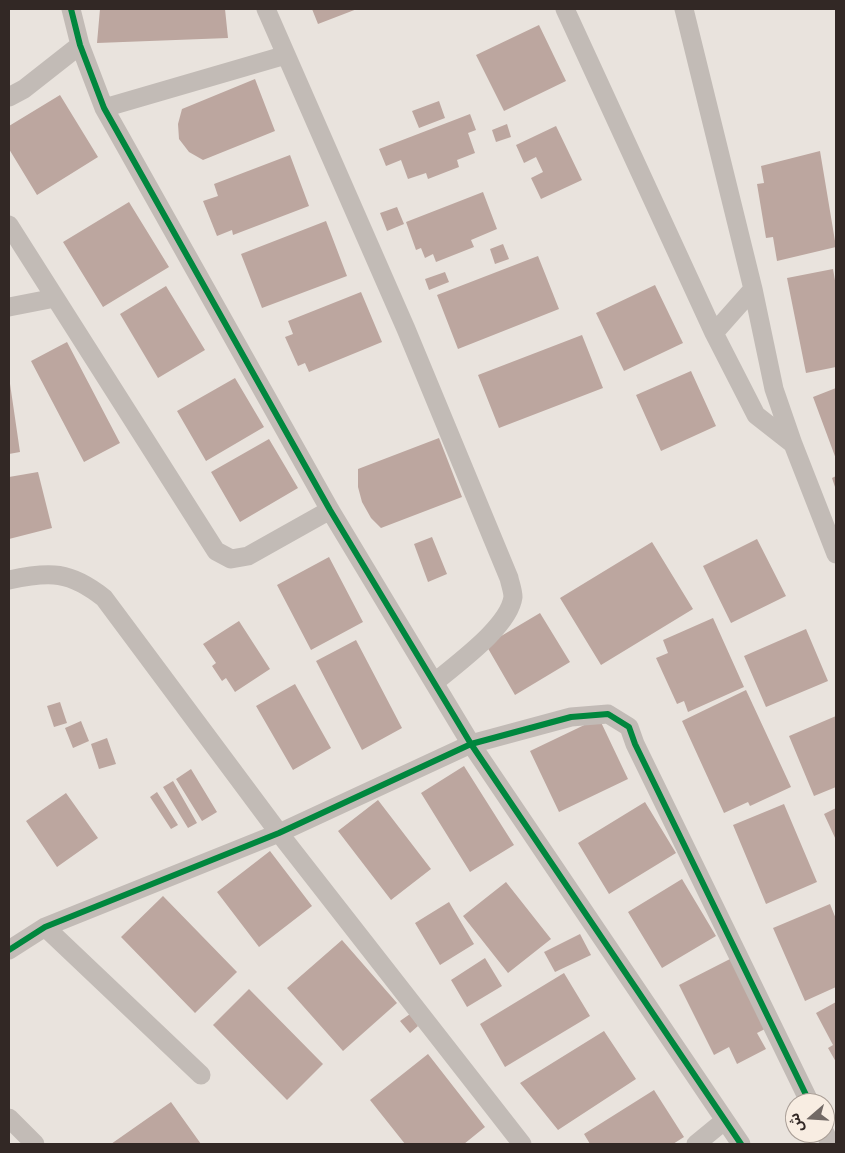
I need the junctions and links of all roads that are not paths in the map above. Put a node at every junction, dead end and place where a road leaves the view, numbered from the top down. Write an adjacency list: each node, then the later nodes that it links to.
1 (71, 9): 5 (street)
2 (266, 9): 6 (street)
3 (565, 9): 13 (street)
4 (684, 9): 10 (street)
5 (80, 45): 7 (street); 8 (street)
6 (286, 55): 8 (street); 18 (street)
7 (9, 97)
8 (104, 108): 15 (street)
9 (9, 224): 11 (street)
10 (753, 290): 13 (street); 14 (street)
11 (55, 298): 12 (street); 15 (street)
12 (9, 307)
13 (714, 333): 14 (street)
14 (793, 444): 16 (street)
15 (330, 510): 18 (street)
16 (836, 554)
17 (9, 580): 20 (street)
18 (434, 683): 19 (street)
19 (471, 744): 20 (street); 24 (street); 26 (street)
20 (279, 832): 21 (street); 28 (street)
21 (45, 927): 22 (street); 23 (street)
22 (9, 950)
23 (202, 1075)
24 (805, 1093)
25 (9, 1118): 27 (street)
26 (724, 1121): 29 (street); 30 (street)
27 (35, 1144)
28 (522, 1144)
29 (696, 1144)
30 (741, 1144)

